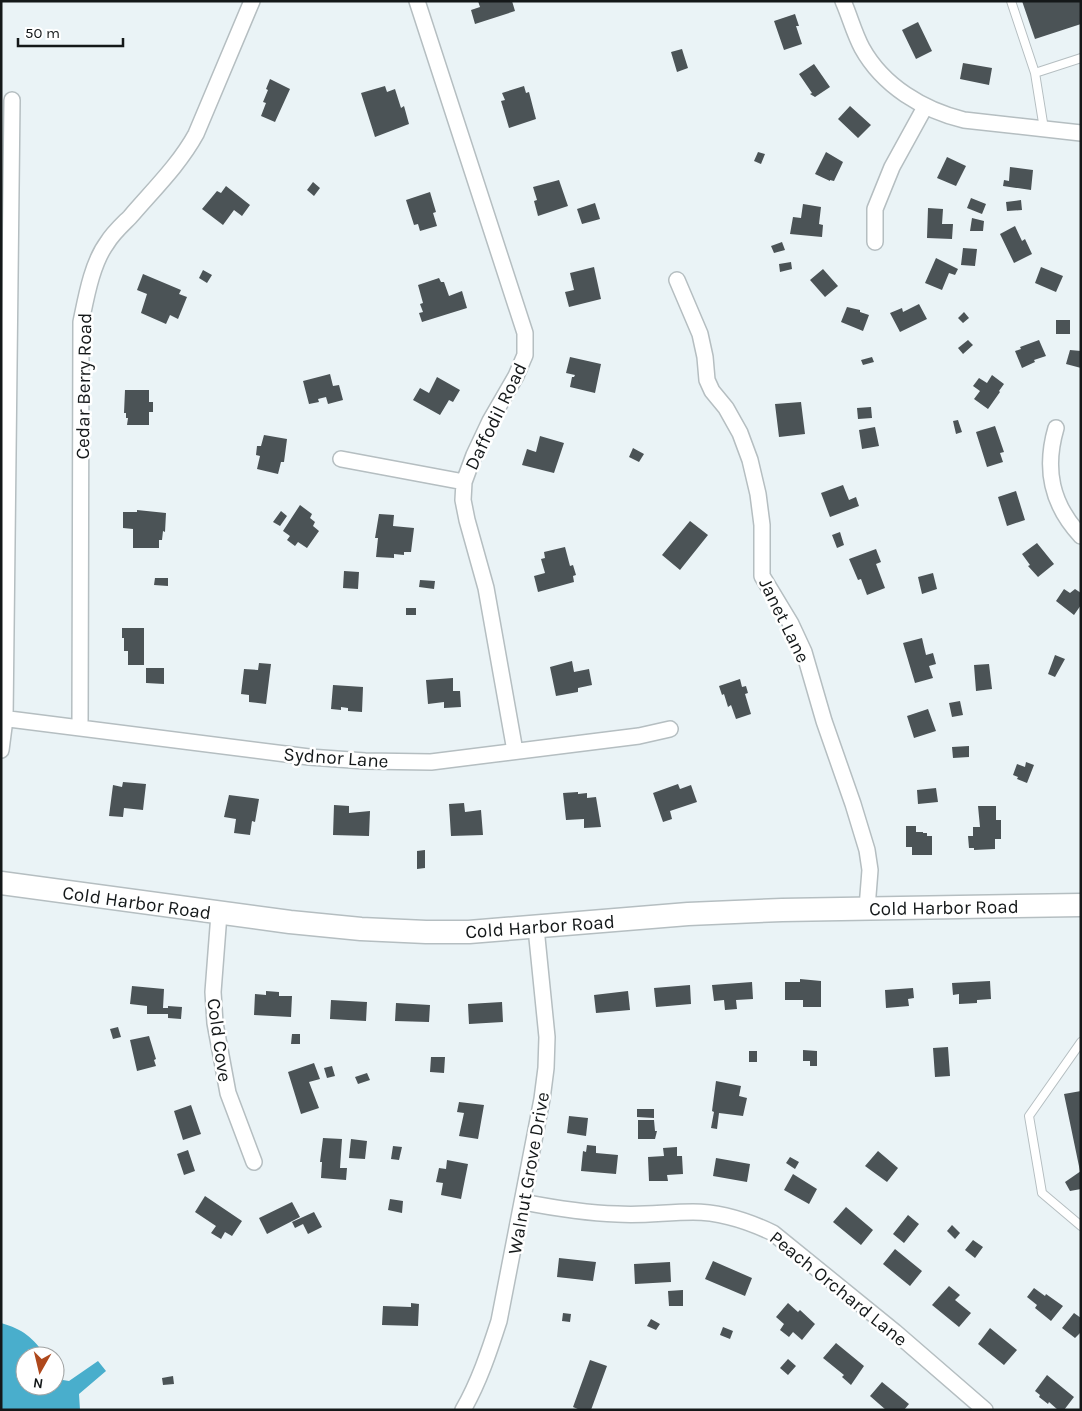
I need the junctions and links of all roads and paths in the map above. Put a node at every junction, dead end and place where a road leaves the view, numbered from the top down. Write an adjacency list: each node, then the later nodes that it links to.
1 (252, 1): 18 (street, Cedar Berry Road)
2 (418, 1): 15 (street, Daffodil Road)
3 (843, 1): 8 (street)
4 (1011, 1): 6 (lane)
5 (1081, 58): 6 (lane)
6 (1035, 73): 9 (lane)
7 (12, 100): 17 (street)
8 (925, 107): 9 (street); 11 (street)
9 (1044, 129): 10 (street)
10 (1081, 133)
11 (875, 242)
12 (677, 280): 24 (street, Janet Lane)
13 (1056, 428): 16 (street)
14 (340, 460): 15 (street)
15 (464, 482): 21 (street, Daffodil Road)
16 (1081, 536)
17 (3, 718): 18 (street, Sydnor Lane); 20 (street)
18 (80, 728): 21 (street, Sydnor Lane)
19 (670, 729): 21 (street, Sydnor Lane)
20 (1, 750)
21 (515, 751)
22 (1, 883): 25 (main road, Cold Harbor Road)
23 (1081, 904): 24 (main road, Cold Harbor Road)
24 (867, 908): 26 (main road, Cold Harbor Road)
25 (219, 914): 26 (main road, Cold Harbor Road); 28 (street, Cold Cove)
26 (536, 928): 29 (street, Walnut Grove Drive)
27 (1081, 1042): 30 (lane)
28 (254, 1162)
29 (522, 1202): 31 (street, Walnut Grove Drive); 32 (street, Peach Orchard Lane)
30 (1081, 1226)
31 (463, 1410)
32 (985, 1410)

